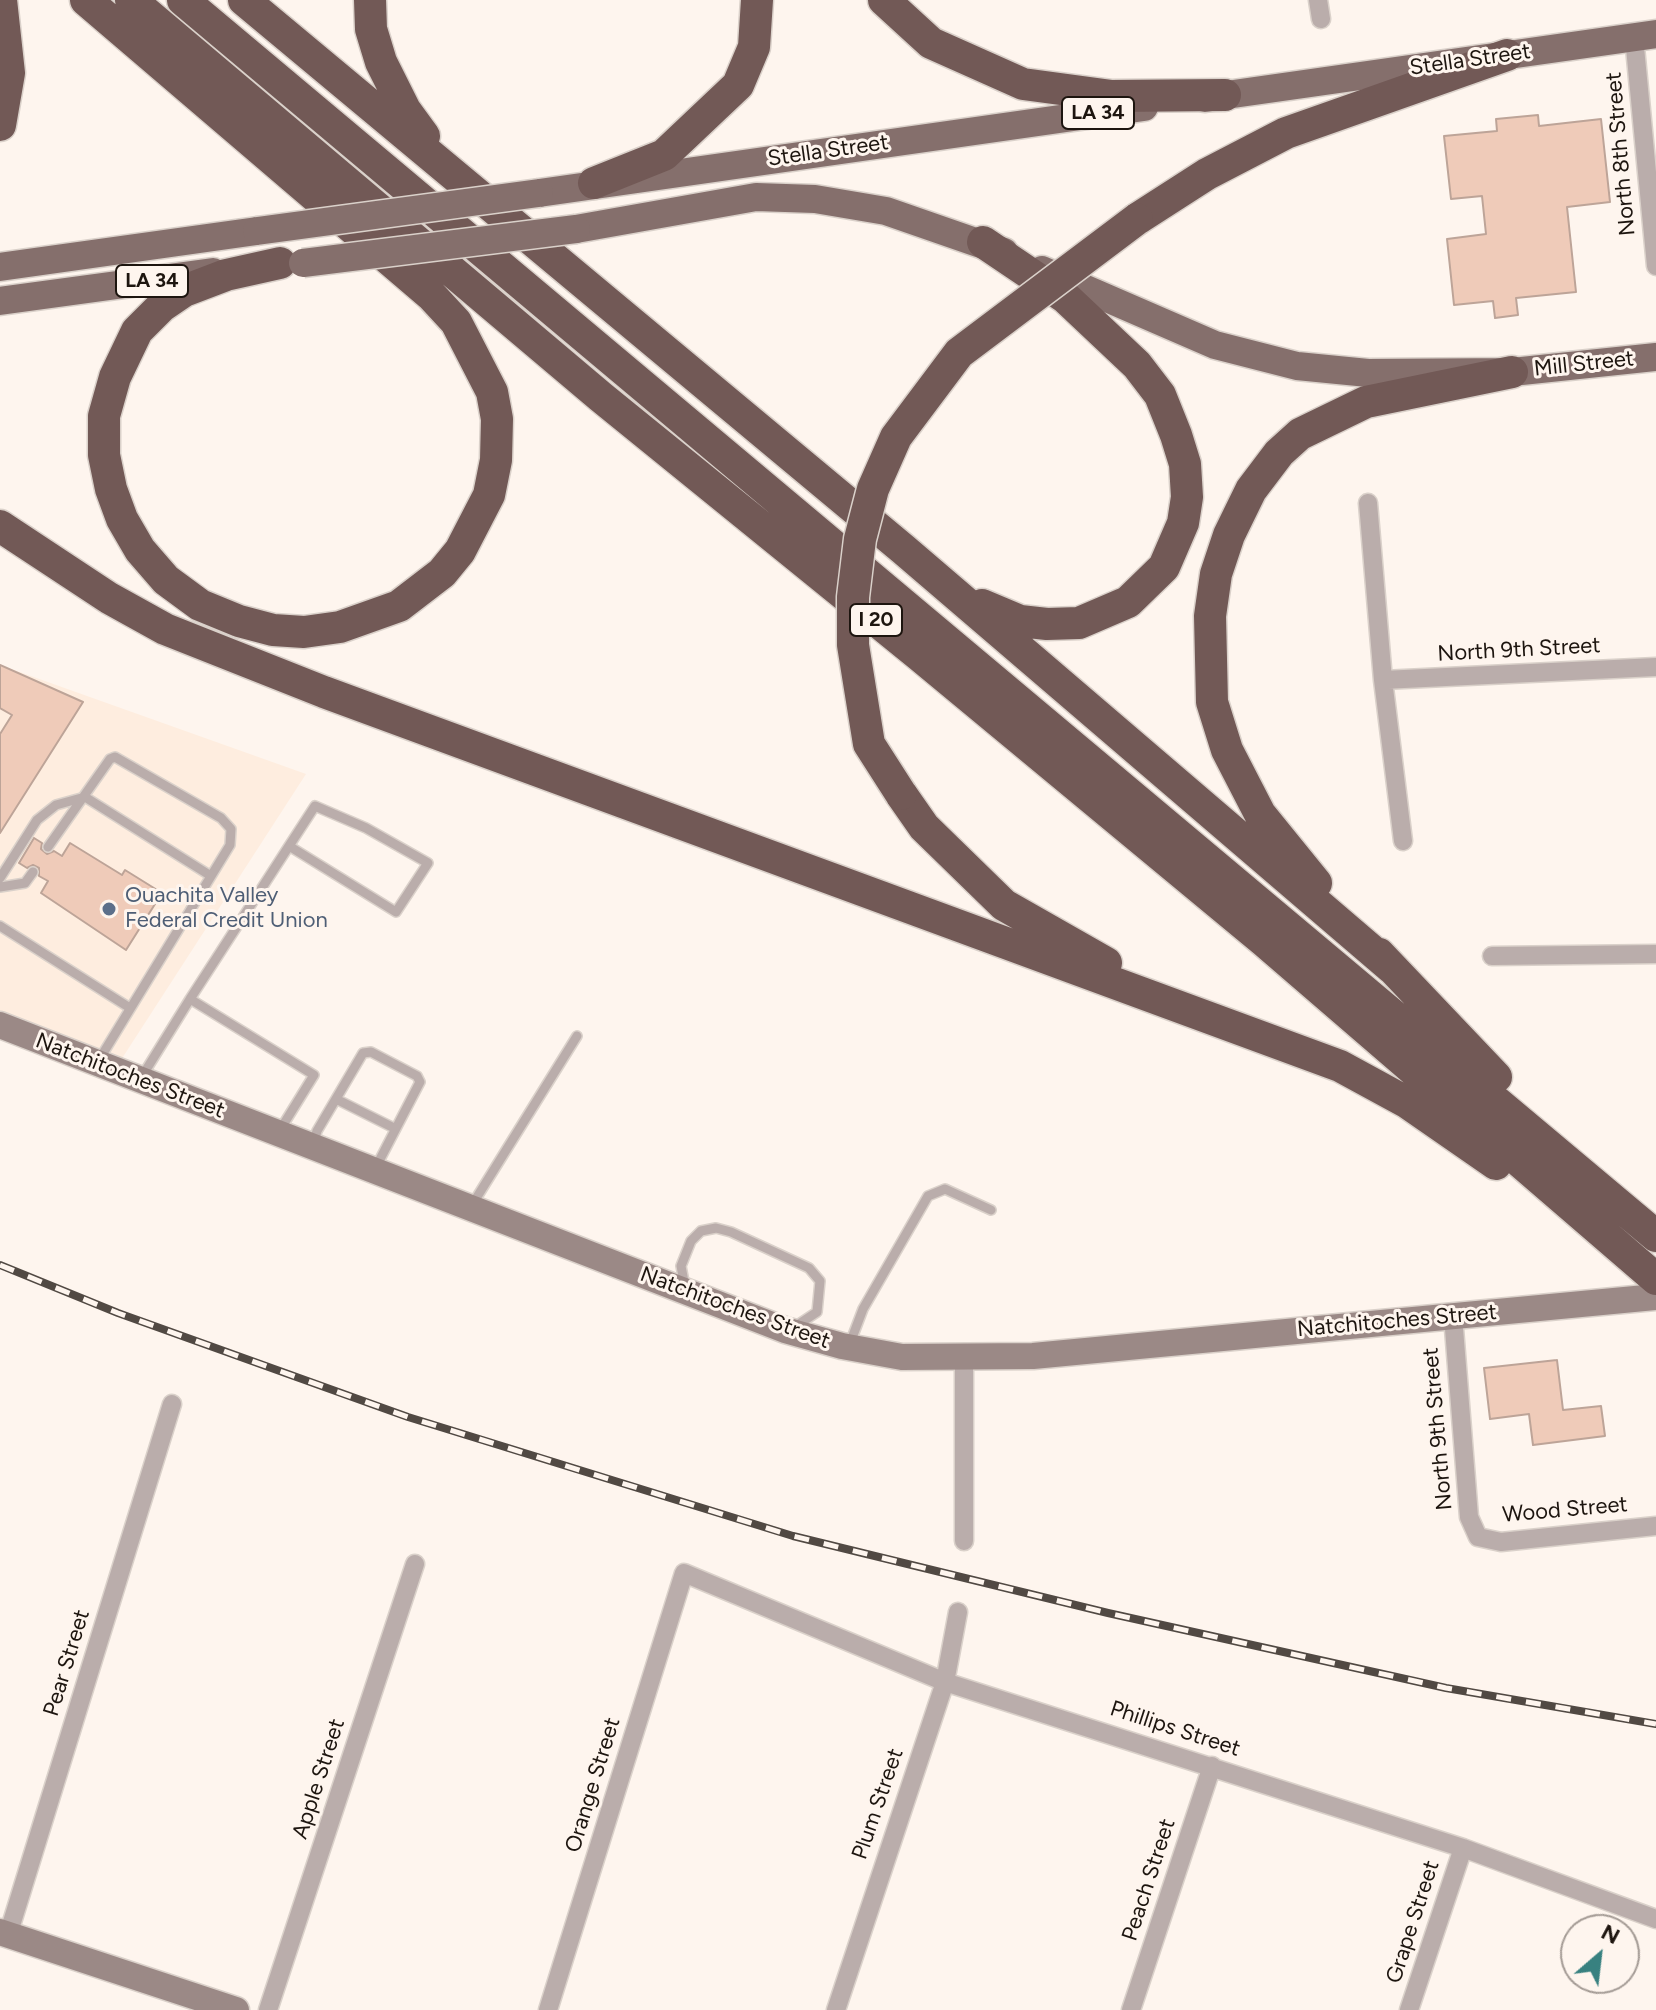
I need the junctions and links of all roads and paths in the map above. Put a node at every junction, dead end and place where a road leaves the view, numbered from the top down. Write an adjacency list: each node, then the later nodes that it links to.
1 (1, 0): 12 (highway)
2 (86, 0): 16 (highway)
3 (131, 0): 55 (highway, I 20)
4 (183, 0): 51 (highway, I 20)
5 (244, 0): 13 (highway)
6 (370, 0): 13 (highway)
7 (757, 0): 14 (highway)
8 (884, 0): 11 (highway)
9 (1645, 35): 10 (main road, Stella Street / LA 34); 17 (street, North 8th Street)
10 (1507, 55): 11 (main road, Stella Street / LA 34); 44 (highway, bridge)
11 (1225, 95): 14 (main road, Stella Street / LA 34)
12 (0, 125)
13 (450, 171): 24 (highway)
14 (594, 183): 18 (main road, Stella Street / LA 34, bridge)
15 (983, 242): 16 (main road, Stella Street / LA 34, bridge); 21 (main road, Stella Street / LA 34); 24 (highway)
16 (292, 263): 19 (main road, Stella Street / LA 34)
17 (1656, 266)
18 (0, 267)
19 (0, 301)
20 (1656, 357): 21 (main road, Mill Street / LA 34)
21 (1512, 372): 38 (highway)
22 (1368, 503): 26 (street)
23 (0, 526): 44 (highway)
24 (903, 549): 38 (highway)
25 (1656, 667): 26 (street, North 9th Street)
26 (1383, 680): 28 (street)
27 (85, 797): 30 (lane); 32 (lane); 32 (lane); 33 (lane)
28 (1403, 841)
29 (289, 846): 29 (lane); 39 (lane)
30 (48, 847)
31 (33, 872): 34 (lane)
32 (211, 876): 40 (lane)
33 (0, 878)
34 (0, 887)
35 (0, 926): 40 (lane)
36 (1656, 954): 37 (street)
37 (1492, 956)
38 (1392, 968): 51 (highway)
39 (190, 999): 45 (lane); 48 (lane)
40 (130, 1008): 43 (lane)
41 (0, 1025): 43 (street, Natchitoches Street)
42 (577, 1036): 52 (lane)
43 (97, 1063): 45 (street, Natchitoches Street)
44 (1340, 1066): 55 (highway)
45 (140, 1079): 48 (street, Natchitoches Street)
46 (336, 1099): 47 (lane); 47 (lane); 49 (lane)
47 (394, 1128): 50 (lane)
48 (278, 1133): 49 (street, Natchitoches Street)
49 (313, 1147): 50 (street, Natchitoches Street)
50 (373, 1170): 52 (street, Natchitoches Street)
51 (1604, 1191): 54 (highway, I 20)
52 (471, 1208): 57 (street, Natchitoches Street)
53 (991, 1210): 61 (lane)
54 (1656, 1236)
55 (1616, 1244): 56 (highway, I 20)
56 (1656, 1279)
57 (686, 1291): 60 (street, Natchitoches Street); 60 (lane)
58 (1656, 1297): 59 (street, Natchitoches Street)
59 (1453, 1316): 62 (street, Natchitoches Street); 65 (street, North 9th Street)
60 (785, 1330): 61 (street, Natchitoches Street)
61 (858, 1349): 62 (street, Natchitoches Street)
62 (964, 1358): 66 (street)
63 (172, 1404): 74 (street, Pear Street)
64 (1656, 1526): 65 (street, Wood Street)
65 (1478, 1537)
66 (964, 1541)
67 (415, 1564): 76 (street, Apple Street)
68 (684, 1573): 70 (street, Phillips Street); 77 (street, Orange Street)
69 (958, 1612): 70 (street, Plum Street)
70 (945, 1682): 71 (street, Phillips Street); 78 (street, Plum Street)
71 (1212, 1766): 72 (street, Phillips Street); 79 (street, Peach Street)
72 (1463, 1848): 73 (street, Phillips Street); 80 (street, Grape Street)
73 (1656, 1919)
74 (3, 1934): 75 (street)
75 (236, 2010)
76 (268, 2010)
77 (548, 2010)
78 (836, 2010)
79 (1131, 2010)
80 (1409, 2010)

